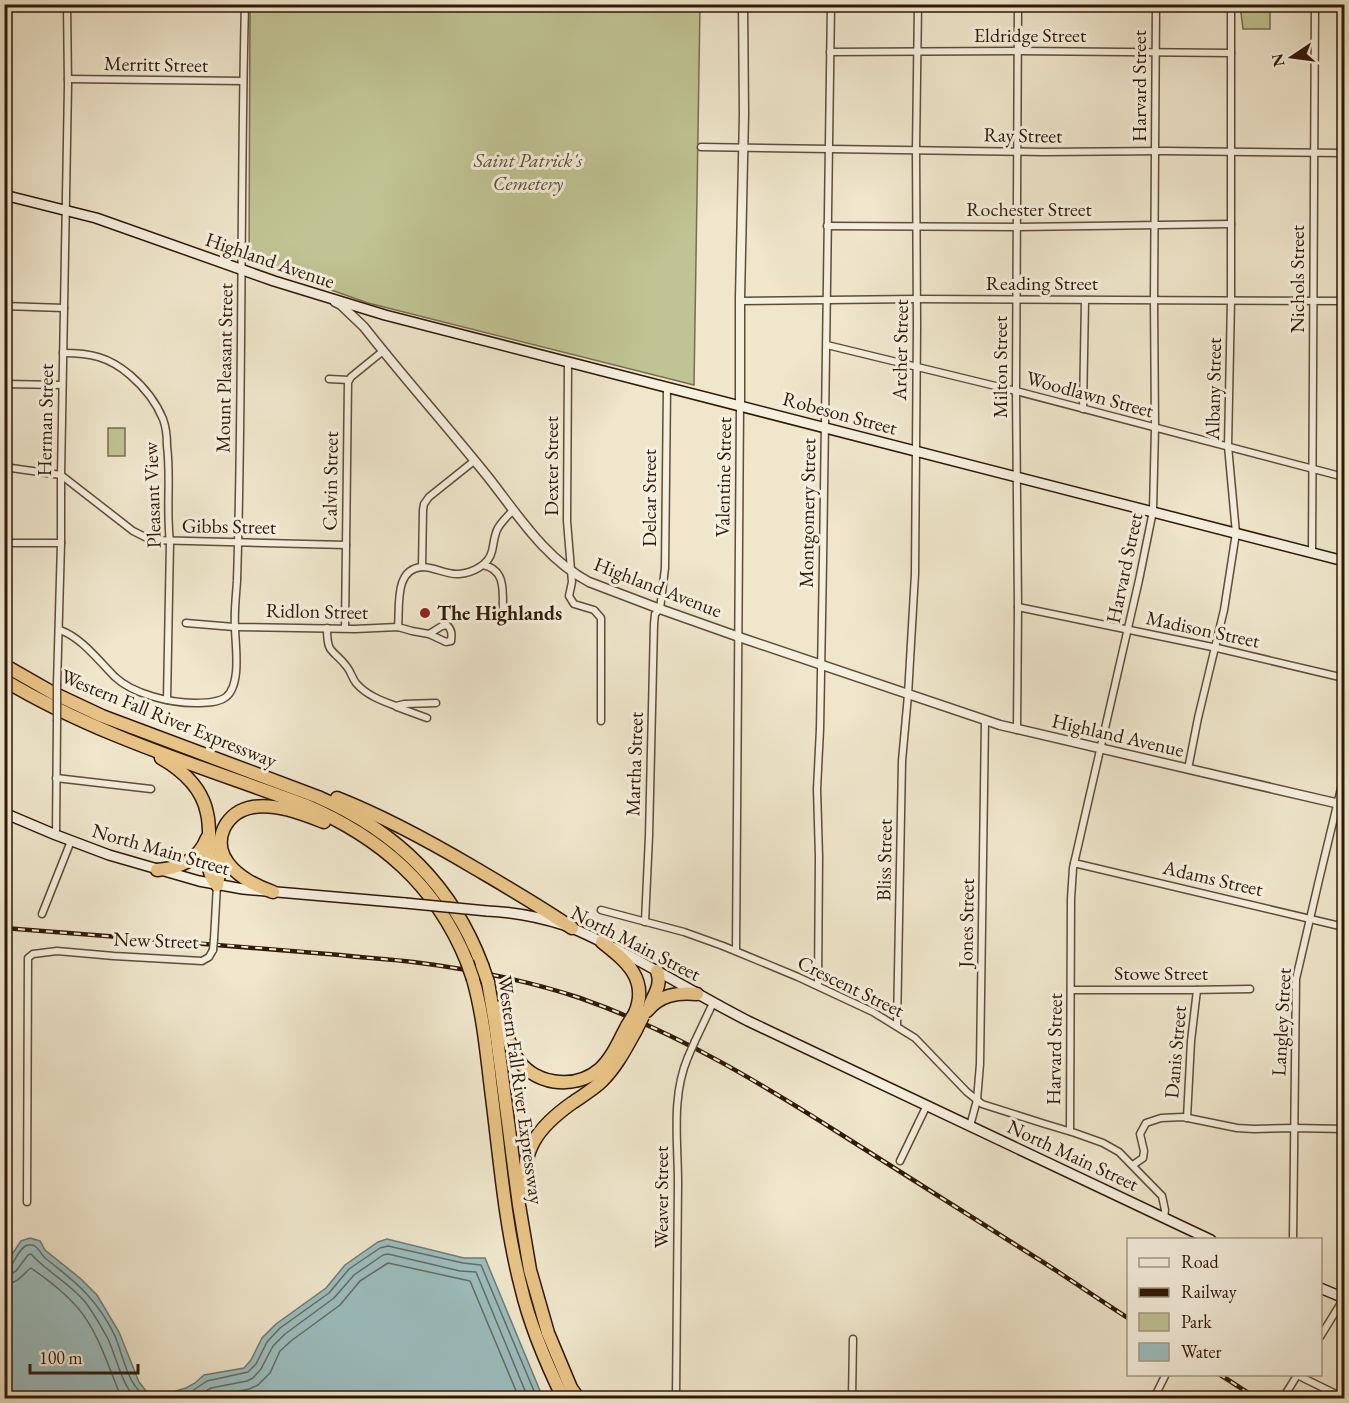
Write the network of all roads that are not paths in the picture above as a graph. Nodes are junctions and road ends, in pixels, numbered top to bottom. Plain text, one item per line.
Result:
1 (67, 4) edge
2 (245, 4) edge
3 (743, 4) edge
4 (831, 4) edge
5 (918, 4) edge
6 (1018, 4) edge
7 (1156, 4) edge
8 (1231, 4) edge
9 (1315, 4) edge
10 (918, 51) junction
11 (1018, 51) junction
12 (830, 52) junction
13 (1156, 52) junction
14 (1231, 53) junction
15 (68, 79) junction
16 (243, 81) junction
17 (701, 147) dead end
18 (742, 147) junction
19 (916, 149) junction
20 (828, 150) junction
21 (1155, 151) junction
22 (1017, 152) junction
23 (1231, 152) junction
24 (1313, 153) junction
25 (1344, 153) edge
26 (4, 195) edge
27 (66, 210) junction
28 (1231, 224) junction
29 (1155, 225) junction
30 (827, 226) junction
31 (916, 226) junction
32 (1018, 227) junction
33 (241, 269) junction
34 (327, 297) junction
35 (826, 299) junction
36 (917, 299) junction
37 (1017, 299) junction
38 (1085, 300) junction
39 (1154, 300) junction
40 (1230, 300) junction
41 (1314, 300) junction
42 (740, 301) junction
43 (1344, 301) edge
44 (4, 306) edge
45 (64, 308) junction
46 (826, 345) junction
47 (383, 351) junction
48 (63, 353) junction
49 (568, 362) junction
50 (916, 367) junction
51 (329, 379) dead end
52 (349, 380) junction
53 (4, 384) edge
54 (62, 385) junction
55 (667, 387) junction
56 (1016, 391) junction
57 (740, 406) junction
58 (1083, 409) junction
59 (825, 428) junction
60 (1155, 428) junction
61 (1228, 446) junction
62 (916, 452) junction
63 (474, 461) junction
64 (4, 467) edge
65 (1311, 467) junction
66 (61, 475) junction
67 (1016, 477) junction
68 (1344, 477) edge
69 (513, 510) junction
70 (1153, 511) junction
71 (1236, 533) junction
72 (170, 542) junction
73 (238, 542) junction
74 (4, 543) edge
75 (61, 543) junction
76 (346, 545) junction
77 (1312, 553) junction
78 (1344, 561) edge
79 (483, 565) junction
80 (422, 567) junction
81 (571, 571) junction
82 (1018, 607) junction
83 (660, 609) junction
84 (503, 616) dead end
85 (186, 623) dead end
86 (234, 627) junction
87 (398, 627) junction
88 (327, 628) junction
89 (345, 628) junction
90 (1128, 629) junction
91 (60, 630) junction
92 (429, 634) dead end
93 (739, 637) junction
94 (1215, 648) junction
95 (821, 664) junction
96 (4, 665) edge
97 (1344, 678) edge
98 (4, 680) edge
99 (908, 695) junction
100 (167, 700) junction
101 (436, 703) dead end
102 (396, 706) junction
103 (428, 718) dead end
104 (985, 720) junction
105 (601, 721) dead end
106 (1017, 730) junction
107 (113, 734) junction
108 (1101, 750) junction
109 (1188, 769) junction
110 (1344, 776) edge
111 (56, 778) junction
112 (274, 781) junction
113 (151, 789) dead end
114 (1341, 805) edge
115 (4, 813) edge
116 (209, 828) junction
117 (56, 835) junction
118 (71, 841) junction
119 (221, 842) junction
120 (385, 851) junction
121 (1074, 863) junction
122 (157, 870) junction
123 (217, 885) junction
124 (273, 892) junction
125 (601, 910) dead end
126 (42, 914) dead end
127 (1311, 918) junction
128 (645, 922) junction
129 (1344, 927) edge
130 (572, 928) junction
131 (602, 942) junction
132 (736, 951) junction
133 (657, 971) junction
134 (491, 983) junction
135 (818, 986) junction
136 (1250, 989) dead end
137 (1071, 990) junction
138 (1197, 990) junction
139 (697, 994) junction
140 (713, 1003) junction
141 (642, 1013) junction
142 (897, 1026) junction
143 (631, 1028) junction
144 (977, 1100) junction
145 (927, 1105) junction
146 (1187, 1118) junction
147 (970, 1126) junction
148 (1294, 1128) junction
149 (1344, 1129) edge
150 (1070, 1131) junction
151 (900, 1161) dead end
152 (1133, 1166) junction
153 (27, 1202) dead end
154 (1164, 1218) junction
155 (1209, 1238) edge
156 (1293, 1238) edge
157 (525, 1244) junction
158 (1322, 1289) edge
159 (1344, 1298) edge
160 (1322, 1334) edge
161 (853, 1339) dead end
162 (1165, 1376) edge
163 (1296, 1376) edge
164 (1299, 1376) edge
165 (563, 1398) edge
166 (578, 1398) edge
167 (676, 1398) edge
168 (852, 1398) edge
169 (866, 1398) edge
170 (1154, 1398) edge
171 (1283, 1398) edge
172 (1344, 1398) edge

1 - 15 street, Herman Street
2 - 16 street, Mount Pleasant Street
3 - 18 street, Valentine Street
4 - 12 street, Montgomery Street
5 - 10 street, Archer Street
6 - 11 street, Milton Street
7 - 13 street, Harvard Street
8 - 14 street, Albany Street
9 - 24 street, Nichols Street
10 - 11 street, Eldridge Street
10 - 12 street, Eldridge Street
10 - 19 street, Archer Street
11 - 13 street, Eldridge Street
11 - 22 street, Milton Street
12 - 20 street, Montgomery Street
13 - 14 street, Eldridge Street
13 - 21 street, Harvard Street
14 - 23 street, Albany Street
15 - 16 street, Merritt Street
15 - 27 street, Herman Street
16 - 33 street, Mount Pleasant Street
17 - 18 street, Ray Street
18 - 20 street, Ray Street
18 - 42 street, Valentine Street
19 - 20 street, Ray Street
19 - 22 street, Ray Street
19 - 31 street, Archer Street
20 - 30 street, Montgomery Street
21 - 22 street, Ray Street
21 - 23 street, Ray Street
21 - 29 street, Harvard Street
22 - 32 street, Milton Street
23 - 24 street, Ray Street
23 - 28 street, Albany Street
24 - 25 street, Ray Street
24 - 41 street, Nichols Street
26 - 27 main road, Highland Avenue
27 - 33 main road, Highland Avenue
27 - 45 street, Herman Street
28 - 29 street, Rochester Street
28 - 40 street, Albany Street
29 - 32 street, Rochester Street
29 - 39 street, Harvard Street
30 - 31 street, Rochester Street
30 - 35 street, Montgomery Street
31 - 32 street, Rochester Street
31 - 36 street, Archer Street
32 - 37 street, Milton Street
33 - 34 main road, Highland Avenue
33 - 73 street, Mount Pleasant Street
34 - 47 street, Highland Avenue
34 - 49 main road, Robeson Street
35 - 36 street, Reading Street
35 - 42 street, Reading Street
35 - 46 street, Montgomery Street
36 - 37 street, Reading Street
36 - 50 street, Archer Street
37 - 38 street, Reading Street
37 - 56 street, Milton Street
38 - 39 street, Reading Street
38 - 58 street
39 - 40 street, Reading Street
39 - 60 street, Harvard Street
40 - 41 street, Reading Street
40 - 61 street, Albany Street
41 - 43 street, Reading Street
41 - 65 street, Nichols Street
42 - 57 street, Valentine Street
44 - 45 street
45 - 48 street, Herman Street
46 - 50 street, Woodlawn Street
46 - 59 street, Montgomery Street
47 - 52 street
47 - 63 street, Highland Avenue
48 - 54 street, Herman Street
48 - 72 street, Pleasant View
49 - 55 main road, Robeson Street
49 - 81 street, Dexter Street
50 - 56 street, Woodlawn Street
50 - 62 street, Archer Street
51 - 52 street
52 - 76 street, Calvin Street
53 - 54 street
54 - 66 street, Herman Street
55 - 57 main road, Robeson Street
55 - 83 street, Delcar Street
56 - 58 street, Woodlawn Street
56 - 67 street, Milton Street
57 - 59 main road, Robeson Street
57 - 93 street, Valentine Street
58 - 60 street, Woodlawn Street
59 - 62 main road, Robeson Street
59 - 95 street, Montgomery Street
60 - 61 street, Woodlawn Street
60 - 70 street, Harvard Street
61 - 65 street, Woodlawn Street
61 - 71 street, Albany Street
62 - 67 main road, Robeson Street
62 - 99 street, Archer Street
63 - 69 street, Highland Avenue
63 - 80 street
64 - 66 street
65 - 68 street, Woodlawn Street
65 - 77 street, Nichols Street
66 - 72 street, Gibbs Street
66 - 75 street, Herman Street
67 - 70 main road, Robeson Street
67 - 82 street, Milton Street
69 - 79 street
69 - 81 street, Highland Avenue
70 - 71 main road, Robeson Street
70 - 90 street, Harvard Street
71 - 77 main road, Robeson Street
71 - 94 street, Albany Street
72 - 73 street, Gibbs Street
72 - 100 street, Pleasant View
73 - 76 street, Gibbs Street
73 - 86 street, Mount Pleasant Street
74 - 75 street
75 - 91 street, Herman Street
76 - 89 street, Calvin Street
77 - 78 main road, Robeson Street
79 - 80 street
79 - 84 street
80 - 87 street
81 - 83 street, Highland Avenue
81 - 105 street, Dexter Street
82 - 90 street, Madison Street
82 - 106 street, Milton Street
83 - 93 street, Highland Avenue
83 - 128 street, Martha Street
85 - 86 street, Ridlon Street
86 - 88 street, Ridlon Street
86 - 100 street, Mount Pleasant Street
87 - 89 street, Ridlon Street
87 - 92 street, Ridlon Street
88 - 89 street, Ridlon Street
88 - 102 street
90 - 94 street, Madison Street
90 - 108 street, Harvard Street
91 - 100 street
91 - 111 street, Herman Street, bridge
93 - 95 street, Highland Avenue
93 - 132 street, Valentine Street
94 - 97 street, Madison Street
94 - 109 street, Albany Street
95 - 99 street, Highland Avenue
95 - 135 street, Montgomery Street
96 - 112 highway, Western Fall River Expressway
98 - 107 highway, Western Fall River Expressway
99 - 104 street, Highland Avenue
99 - 142 street, Bliss Street
101 - 102 street
102 - 103 street
104 - 106 street, Highland Avenue
104 - 144 street, Jones Street
106 - 108 street, Highland Avenue
107 - 116 highway
107 - 120 highway, Western Fall River Expressway
108 - 109 street, Highland Avenue
108 - 121 street, Harvard Street
109 - 114 street, Highland Avenue
110 - 114 street, Langley Street
111 - 113 street
111 - 117 street, Herman Street
112 - 130 highway
112 - 134 highway, Western Fall River Expressway
114 - 127 street, Langley Street
115 - 117 main road, North Main Street
116 - 122 highway
116 - 123 highway
117 - 118 main road, North Main Street
118 - 122 main road, North Main Street
118 - 126 street
119 - 120 highway
119 - 123 highway
119 - 124 highway
120 - 165 highway, Western Fall River Expressway, bridge
121 - 127 street, Adams Street
121 - 137 street, Harvard Street
122 - 123 main road, North Main Street
123 - 124 main road, North Main Street
123 - 153 street, New Street, bridge
124 - 130 main road, North Main Street, bridge
125 - 128 street, Crescent Street
127 - 129 street, Adams Street
127 - 148 street, Langley Street
128 - 132 street, Crescent Street
130 - 131 main road, North Main Street
131 - 133 main road, North Main Street
131 - 141 highway
132 - 135 street, Crescent Street
133 - 139 main road, North Main Street
133 - 141 highway
134 - 143 highway
134 - 157 highway, Western Fall River Expressway
135 - 142 street, Crescent Street
136 - 138 street, Stowe Street
137 - 138 street, Stowe Street
137 - 150 street, Harvard Street
138 - 146 street, Danis Street
139 - 140 main road, North Main Street
139 - 141 highway
140 - 145 main road, North Main Street
140 - 167 street, Weaver Street, bridge
141 - 143 highway, bridge
142 - 144 street, Crescent Street
143 - 157 highway
144 - 147 street, Jones Street
144 - 150 street, Crescent Street
145 - 147 main road, North Main Street
145 - 151 street
146 - 148 street
146 - 152 street
147 - 154 main road, North Main Street
148 - 149 street
148 - 156 street, Langley Street
150 - 152 street, Crescent Street
152 - 154 street, Crescent Street
154 - 155 main road, North Main Street
157 - 166 highway, Western Fall River Expressway
158 - 159 main road
159 - 160 street
161 - 168 street
162 - 170 street
163 - 171 street
164 - 172 street
168 - 169 street

